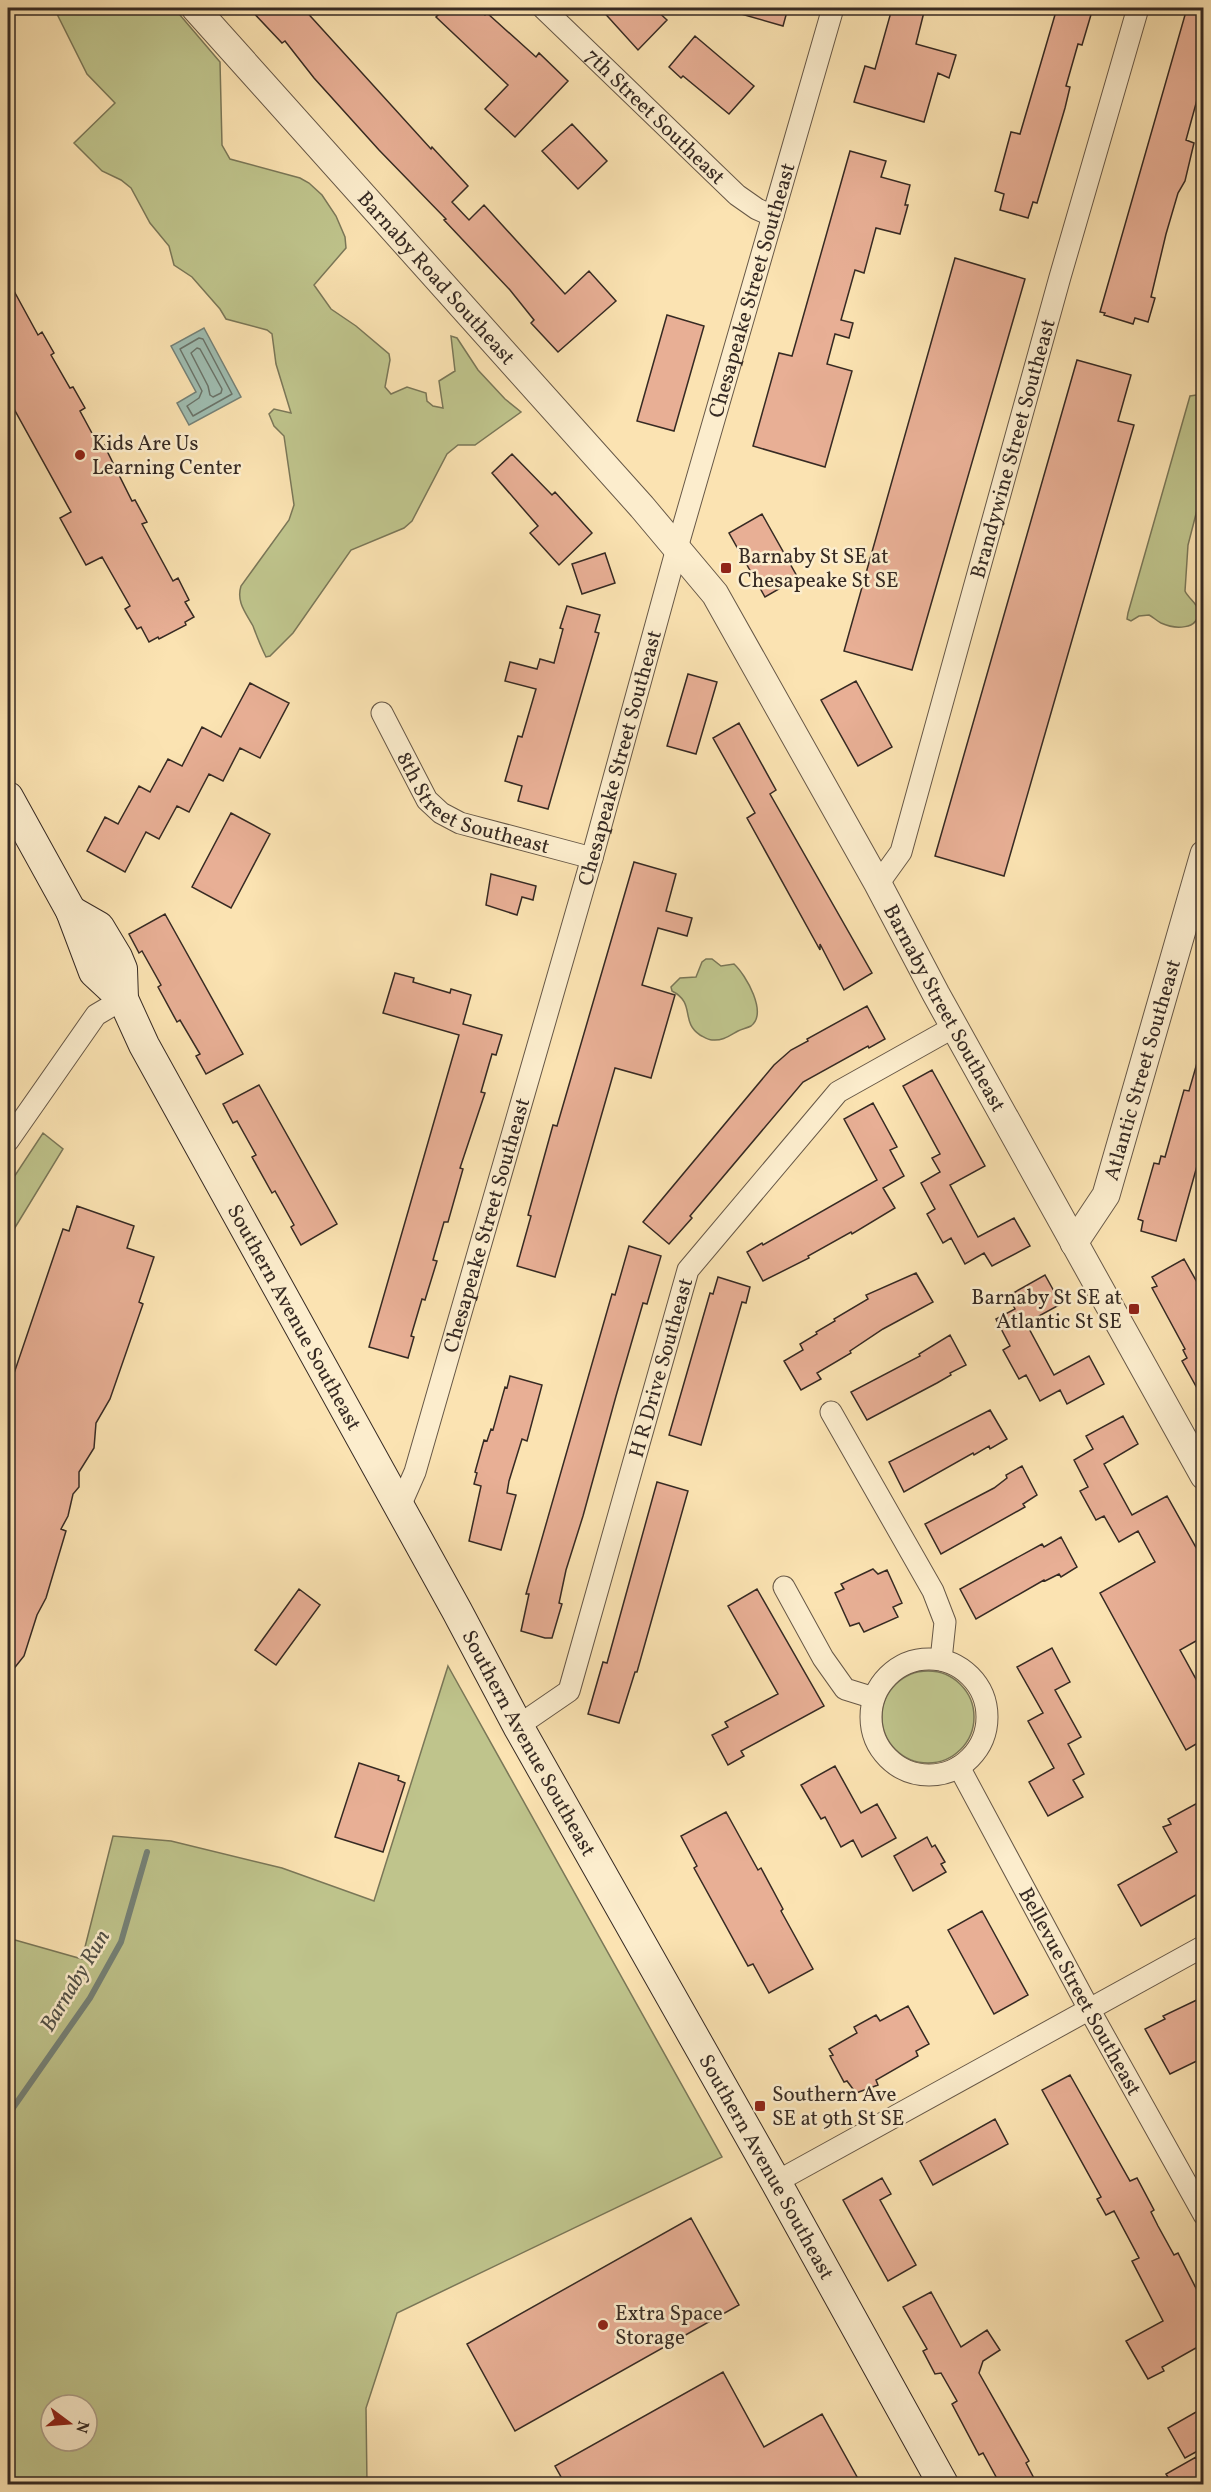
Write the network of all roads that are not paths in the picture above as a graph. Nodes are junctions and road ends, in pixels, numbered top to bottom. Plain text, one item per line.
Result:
1 (195, 8) edge
2 (543, 8) edge
3 (833, 8) edge
4 (1138, 8) edge
5 (773, 216) junction
6 (677, 548) junction
7 (382, 713) dead end
8 (8, 797) edge
9 (1203, 854) edge
10 (592, 858) junction
11 (878, 884) junction
12 (123, 999) junction
13 (954, 1027) junction
14 (8, 1141) edge
15 (1074, 1243) junction
16 (831, 1412) dead end
17 (1203, 1476) edge
18 (400, 1506) junction
19 (784, 1587) dead end
20 (941, 1659) junction
21 (874, 1698) junction
22 (518, 1726) junction
23 (959, 1767) junction
24 (1203, 1946) edge
25 (1089, 2009) junction
26 (776, 2182) junction
27 (1203, 2215) edge
28 (943, 2484) edge

1 - 6 street, Barnaby Road Southeast
2 - 5 street, 7th Street Southeast
3 - 5 street, Chesapeake Street Southeast
4 - 11 street, Brandywine Street Southeast
5 - 6 street, Chesapeake Street Southeast
6 - 10 street, Chesapeake Street Southeast
6 - 11 street, Barnaby Street Southeast
7 - 10 street, 8th Street Southeast
8 - 12 main road, Southern Avenue Southeast
9 - 15 street, Atlantic Street Southeast
10 - 18 street, Chesapeake Street Southeast
11 - 13 street, Barnaby Street Southeast
12 - 14 street
12 - 18 main road, Southern Avenue Southeast
13 - 15 street, Barnaby Street Southeast
13 - 22 street, H R Drive Southeast
15 - 17 street, Barnaby Street Southeast
16 - 20 street
18 - 22 main road, Southern Avenue Southeast
19 - 21 street
20 - 21 street
20 - 23 street
21 - 23 street
22 - 26 main road, Southern Avenue Southeast
23 - 25 street, Bellevue Street Southeast
24 - 25 street
25 - 26 street
25 - 27 street, Bellevue Street Southeast
26 - 28 main road, Southern Avenue Southeast

